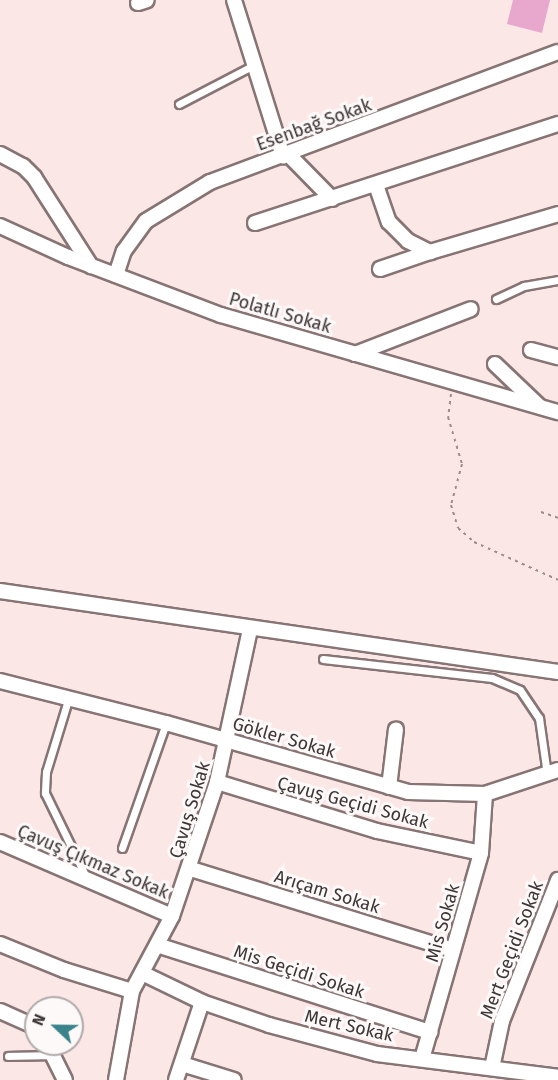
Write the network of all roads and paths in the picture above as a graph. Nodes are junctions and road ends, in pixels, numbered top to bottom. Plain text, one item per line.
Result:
1 (234, 0) edge
2 (558, 52) edge
3 (254, 65) junction
4 (179, 104) dead end
5 (558, 124) edge
6 (0, 154) edge
7 (285, 155) junction
8 (376, 185) junction
9 (332, 198) junction
10 (558, 214) edge
11 (255, 223) dead end
12 (0, 226) edge
13 (429, 252) junction
14 (91, 266) junction
15 (380, 269) dead end
16 (116, 275) junction
17 (558, 280) edge
18 (496, 299) dead end
19 (471, 309) dead end
20 (531, 350) dead end
21 (355, 354) junction
22 (558, 357) edge
23 (495, 364) dead end
24 (458, 384) junction
25 (541, 407) junction
26 (558, 412) edge
27 (541, 512) dead end
28 (558, 518) edge
29 (558, 580) edge
30 (0, 591) edge
31 (250, 629) junction
32 (323, 659) dead end
33 (558, 672) edge
34 (0, 681) edge
35 (68, 700) junction
36 (166, 723) junction
37 (396, 729) dead end
38 (229, 741) junction
39 (553, 772) edge
40 (217, 782) junction
41 (389, 787) junction
42 (485, 794) junction
43 (0, 842) edge
44 (122, 848) dead end
45 (482, 853) junction
46 (191, 869) junction
47 (87, 879) junction
48 (558, 880) edge
49 (172, 916) junction
50 (0, 944) edge
51 (158, 945) junction
52 (453, 950) junction
53 (142, 973) junction
54 (132, 991) junction
55 (202, 1002) junction
56 (0, 1011) edge
57 (24, 1022) edge
58 (430, 1032) junction
59 (24, 1054) edge
60 (8, 1056) dead end
61 (53, 1056) edge
62 (422, 1059) junction
63 (182, 1064) junction
64 (492, 1068) junction
65 (551, 1077) edge
66 (65, 1080) edge
67 (116, 1080) edge
68 (176, 1080) edge
69 (234, 1080) edge

1 - 3 street
2 - 7 street, Esenbağ Sokak
3 - 4 lane
3 - 7 street
5 - 8 street
6 - 14 street
7 - 9 street
7 - 16 street, Esenbağ Sokak
8 - 9 street
8 - 13 street
9 - 11 street
10 - 13 street
12 - 14 street, Polatlı Sokak
13 - 15 street
14 - 16 street, Polatlı Sokak
16 - 21 street, Polatlı Sokak
17 - 18 lane
19 - 21 street
20 - 22 street
21 - 24 street, Polatlı Sokak
23 - 25 street
24 - 25 street, Polatlı Sokak
24 - 29 path
25 - 26 street, Polatlı Sokak
27 - 28 path
30 - 31 street
31 - 33 street
31 - 38 street, Çavuş Sokak
32 - 39 lane
34 - 35 street, Gökler Sokak
35 - 36 street, Gökler Sokak
35 - 47 lane
36 - 38 street, Gökler Sokak
36 - 44 lane
37 - 41 street
38 - 40 street, Çavuş Sokak
38 - 41 street, Gökler Sokak
39 - 42 street, Gökler Sokak
40 - 45 street, Çavuş Geçidi Sokak
40 - 46 street, Çavuş Sokak
41 - 42 street, Gökler Sokak
42 - 45 street, Mis Sokak
43 - 47 street, Çavuş Çıkmaz Sokak
45 - 52 street, Mis Sokak
46 - 49 street, Çavuş Sokak
46 - 52 street, Arıçam Sokak
47 - 49 street, Çavuş Çıkmaz Sokak
48 - 64 street, Mert Geçidi Sokak
49 - 51 street, Çavuş Sokak
50 - 54 street
51 - 53 street, Çavuş Sokak
51 - 58 street, Mis Geçidi Sokak
52 - 58 street, Mis Sokak
53 - 54 street, Çavuş Sokak
53 - 55 street, Mert Sokak
54 - 67 street, Çavuş Sokak
55 - 62 street, Mert Sokak
55 - 63 street
56 - 57 street
58 - 62 street, Mis Sokak
59 - 60 lane
61 - 66 street
62 - 64 street, Mert Sokak
63 - 68 street
63 - 69 street
64 - 65 street, Mert Sokak

